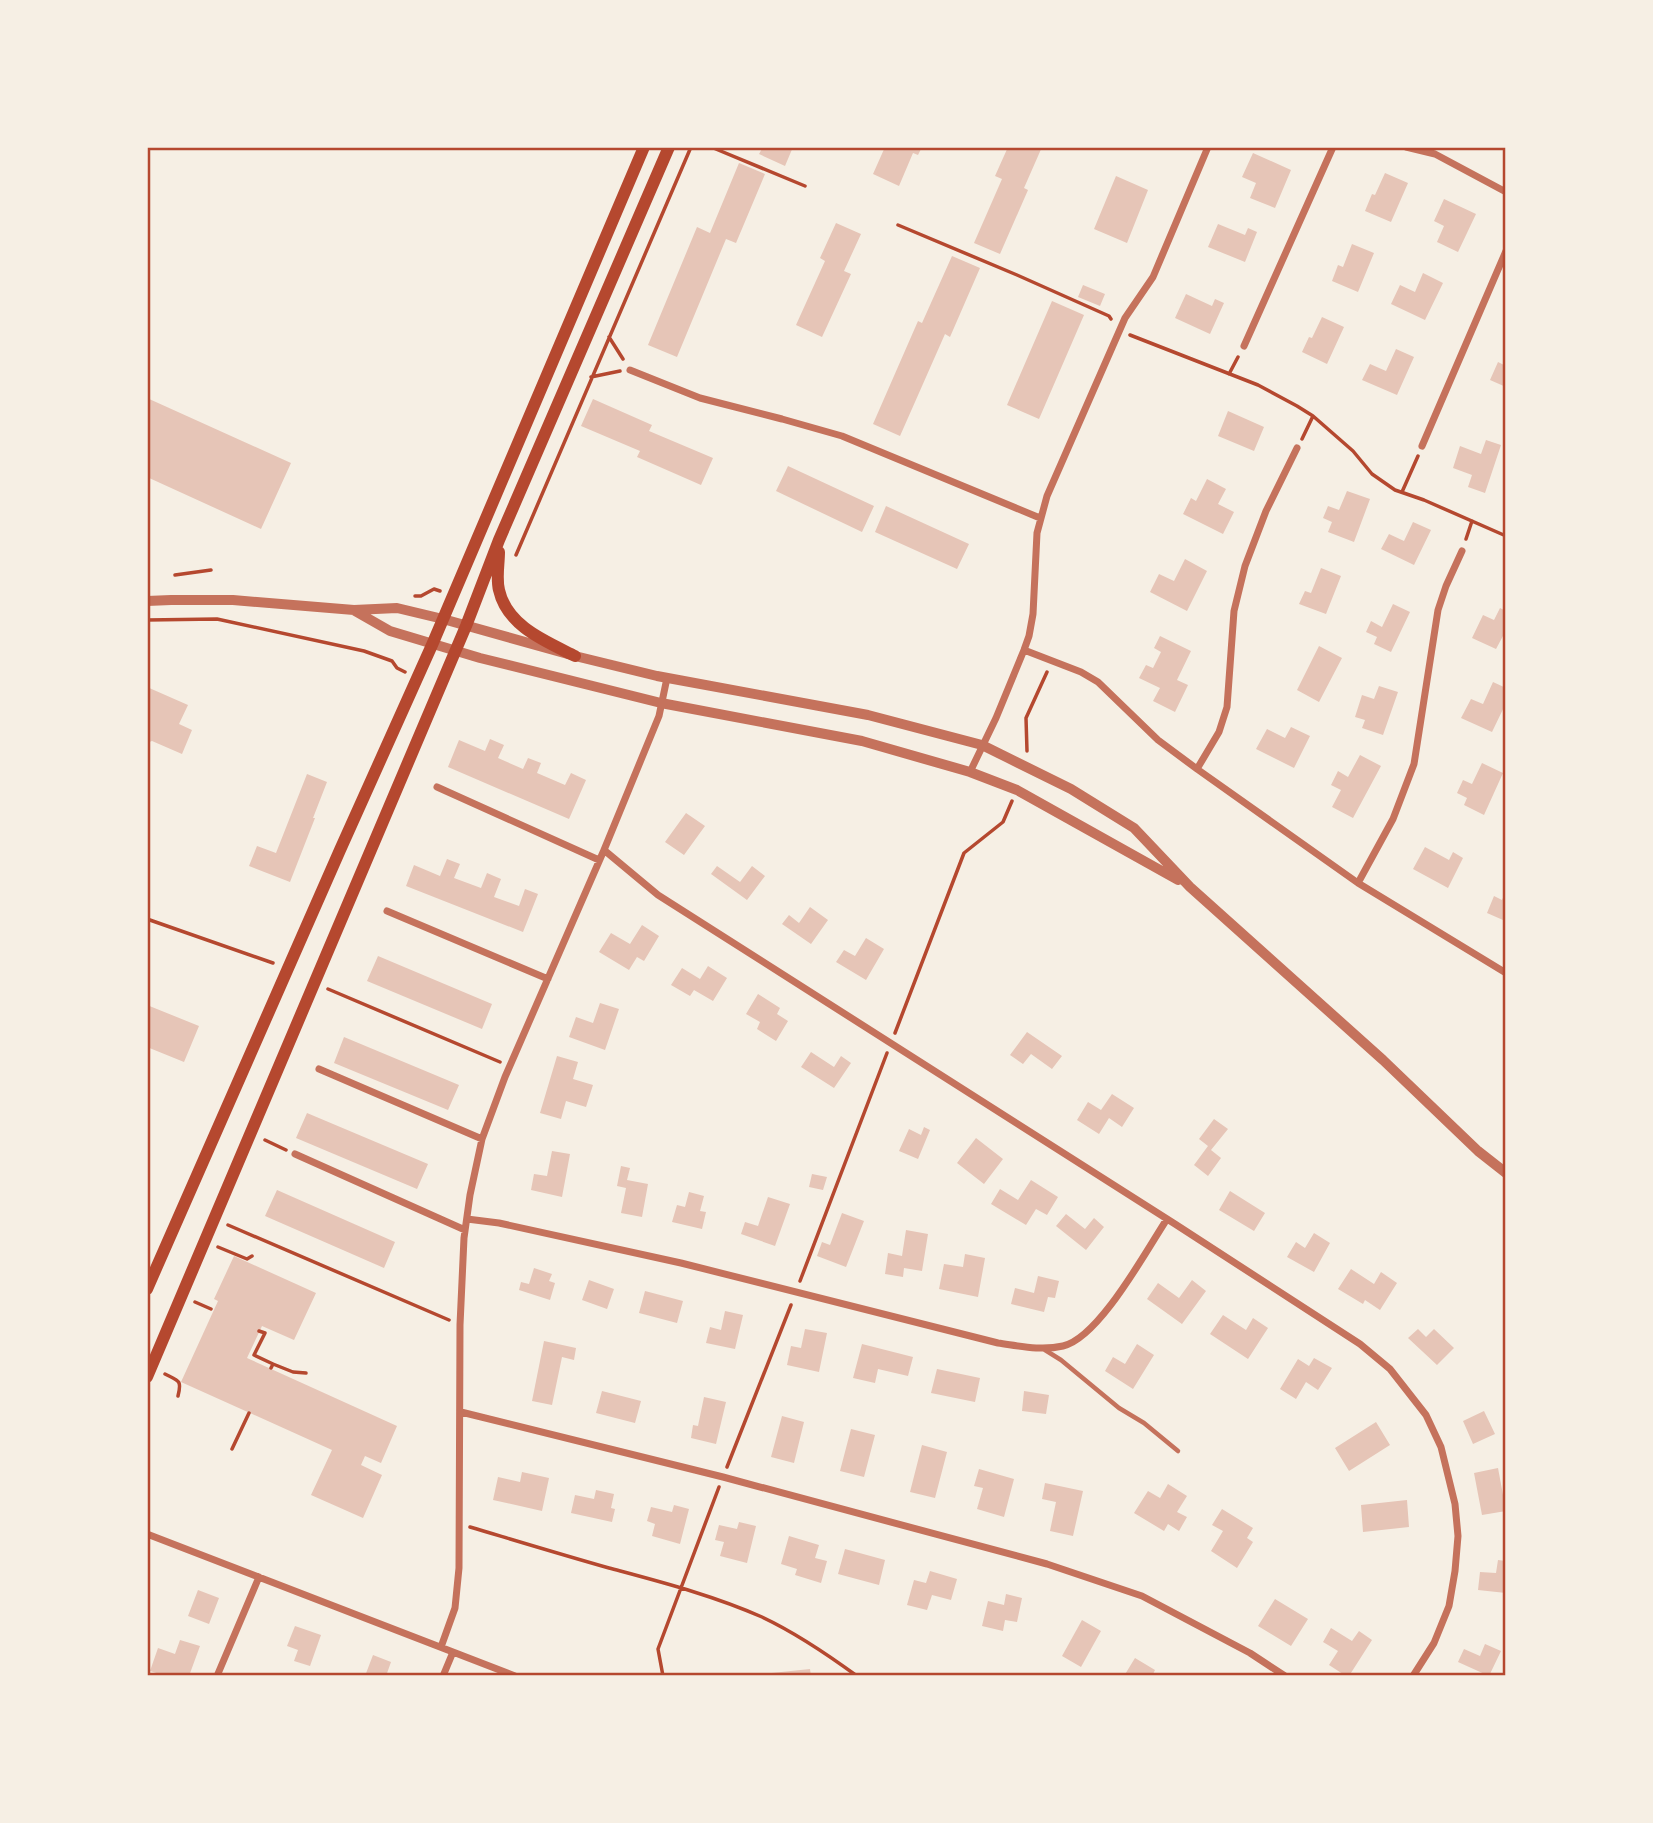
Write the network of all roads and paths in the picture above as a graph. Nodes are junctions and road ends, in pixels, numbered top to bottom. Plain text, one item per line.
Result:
1 (644, 147) edge
2 (669, 147) edge
3 (691, 147) edge
4 (711, 147) edge
5 (1208, 147) edge
6 (1333, 147) edge
7 (1406, 147) edge
8 (1436, 151) edge
9 (805, 186) dead end
10 (1506, 192) edge
11 (898, 225) dead end
12 (1506, 251) edge
13 (1120, 330) junction
14 (609, 337) junction
15 (1244, 346) joint
16 (630, 370) junction
17 (1229, 374) junction
18 (592, 377) junction
19 (1313, 416) junction
20 (1422, 446) joint
21 (1297, 448) joint
22 (1402, 492) junction
23 (1040, 517) junction
24 (1472, 521) junction
25 (1506, 536) edge
26 (499, 540) junction
27 (1462, 551) joint
28 (514, 566) dead end
29 (211, 570) dead end
30 (175, 575) dead end
31 (147, 601) edge
32 (354, 610) junction
33 (443, 619) junction
34 (147, 620) edge
35 (466, 626) junction
36 (432, 645) junction
37 (1024, 650) junction
38 (455, 651) junction
39 (575, 656) junction
40 (382, 657) dead end
41 (1052, 661) junction
42 (667, 678) junction
43 (662, 703) junction
44 (982, 744) junction
45 (1027, 766) junction
46 (1197, 769) junction
47 (970, 772) junction
48 (437, 787) dead end
49 (1017, 790) junction
50 (604, 850) junction
51 (599, 860) junction
52 (1357, 883) junction
53 (1190, 887) junction
54 (387, 911) dead end
55 (147, 919) edge
56 (289, 968) junction
57 (1506, 973) edge
58 (548, 979) junction
59 (328, 989) dead end
60 (890, 1043) junction
61 (510, 1066) junction
62 (319, 1069) dead end
63 (263, 1139) dead end
64 (482, 1139) junction
65 (295, 1154) joint
66 (1506, 1173) edge
67 (467, 1219) junction
68 (1167, 1219) junction
69 (228, 1225) dead end
70 (465, 1230) junction
71 (218, 1247) dead end
72 (252, 1256) dead end
73 (147, 1289) edge
74 (796, 1291) junction
75 (195, 1302) dead end
76 (211, 1309) dead end
77 (460, 1325) junction
78 (259, 1331) dead end
79 (1044, 1349) junction
80 (306, 1373) dead end
81 (165, 1374) dead end
82 (147, 1377) edge
83 (178, 1396) dead end
84 (461, 1412) junction
85 (250, 1413) dead end
86 (232, 1449) dead end
87 (1178, 1451) dead end
88 (723, 1477) junction
89 (458, 1524) junction
90 (147, 1534) edge
91 (259, 1577) junction
92 (682, 1587) junction
93 (441, 1647) junction
94 (453, 1652) junction
95 (218, 1676) edge
96 (443, 1676) edge
97 (515, 1676) edge
98 (663, 1676) edge
99 (858, 1676) edge
100 (1285, 1676) edge
101 (1413, 1676) edge

1 - 33 main road
2 - 26 main road
3 - 14 path
4 - 9 path
5 - 13 street
6 - 15 street
7 - 8 street
8 - 10 street
11 - 13 path
12 - 20 street
13 - 17 path
13 - 23 street
14 - 16 path
14 - 18 path
15 - 17 path
16 - 18 path
16 - 23 street
17 - 19 path
18 - 28 path
19 - 21 path
19 - 22 path
20 - 22 path
21 - 46 street
22 - 24 path
23 - 37 street
24 - 25 path
24 - 27 path
26 - 35 main road
26 - 39 main road
27 - 52 street
29 - 30 path
31 - 32 street
32 - 33 street
32 - 36 street
33 - 35 street
33 - 36 main road
34 - 40 path
35 - 38 main road
35 - 39 street
36 - 38 street
36 - 56 main road
37 - 41 street
37 - 44 street
38 - 43 street
38 - 82 main road
39 - 42 street
41 - 45 path
41 - 46 street
42 - 43 street
42 - 44 street
43 - 47 street
43 - 50 street
44 - 45 street
44 - 47 street
45 - 53 street
46 - 52 street
47 - 49 street
48 - 51 street
49 - 53 street
49 - 60 path
50 - 51 street
50 - 60 street
51 - 58 street
52 - 57 street
53 - 66 street
54 - 58 street
55 - 56 path
56 - 73 main road
58 - 61 street
59 - 61 path
60 - 68 street
60 - 74 path
61 - 64 street
62 - 64 street
63 - 65 path
64 - 67 street
65 - 70 street
67 - 70 street
67 - 74 street
68 - 79 street
68 - 101 street
69 - 77 path
70 - 77 street
71 - 72 path
74 - 79 street
74 - 88 path
75 - 76 path
77 - 84 street
78 - 80 path
79 - 87 lane
81 - 83 path
84 - 88 street
84 - 89 street
85 - 86 path
88 - 92 path
88 - 100 street
89 - 92 path
89 - 93 street
90 - 91 street
91 - 93 street
91 - 95 street
92 - 98 path
92 - 99 path
93 - 94 street
94 - 96 street
94 - 97 street

